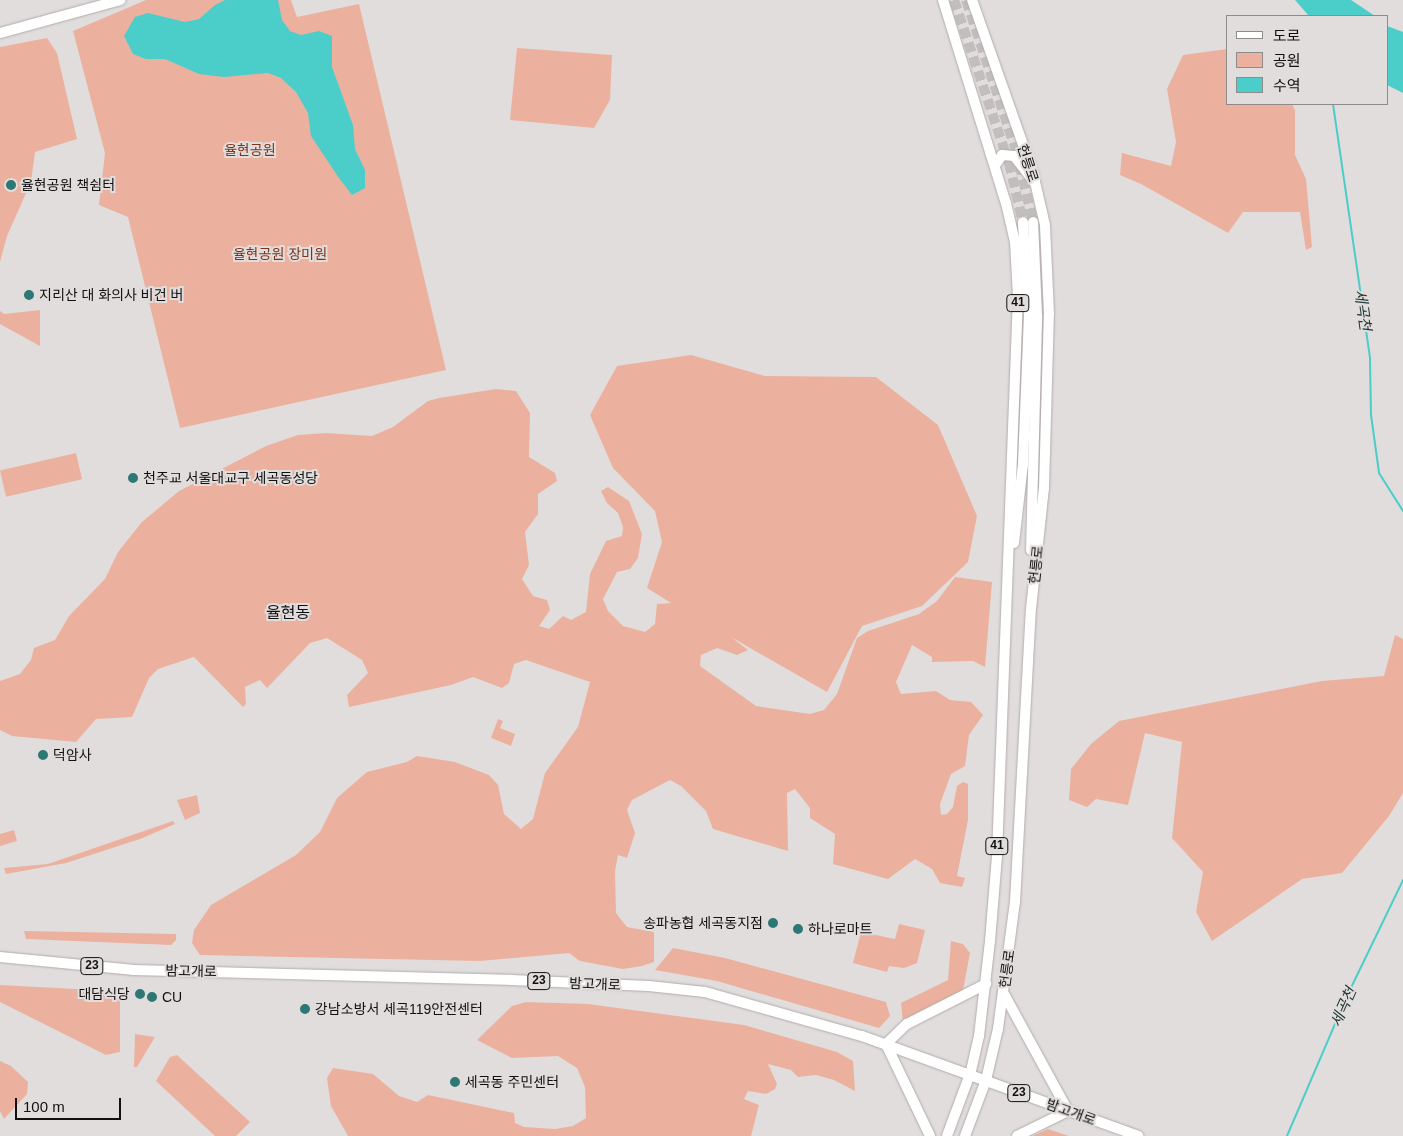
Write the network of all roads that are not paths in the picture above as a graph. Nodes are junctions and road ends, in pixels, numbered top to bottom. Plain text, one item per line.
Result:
1 (121, 0) edge
2 (943, 0) edge
3 (972, 0) edge
4 (0, 33) edge
5 (996, 164) junction
6 (1036, 184) junction
7 (1031, 609) junction
8 (1006, 616) junction
9 (0, 957) edge
10 (986, 984) junction
11 (1004, 994) junction
12 (886, 1044) junction
13 (970, 1074) junction
14 (986, 1080) junction
15 (1068, 1111) junction
16 (930, 1136) edge
17 (947, 1136) edge
18 (965, 1136) edge
19 (1017, 1136) edge
20 (1138, 1136) edge

1 - 4 main road
2 - 5 main road, 헌릉로 / 41
3 - 6 main road, 헌릉로 / 41
5 - 6 main road
5 - 8 main road, 헌릉로 / 41
6 - 7 main road, 헌릉로 / 41
7 - 8 main road
7 - 11 main road, 헌릉로 / 41
8 - 10 main road, 헌릉로 / 41
9 - 12 main road, 밤고개로 / 23
10 - 12 main road
10 - 13 main road, 헌릉로 / 41
11 - 14 main road, 헌릉로 / 41
11 - 15 main road
12 - 13 main road, 밤고개로 / 23
12 - 16 main road
13 - 14 main road, 밤고개로 / 23
13 - 17 main road, 헌릉로 / 41
14 - 15 main road, 밤고개로 / 23
14 - 18 main road, 헌릉로 / 41
15 - 19 main road
15 - 20 main road, 밤고개로 / 23

